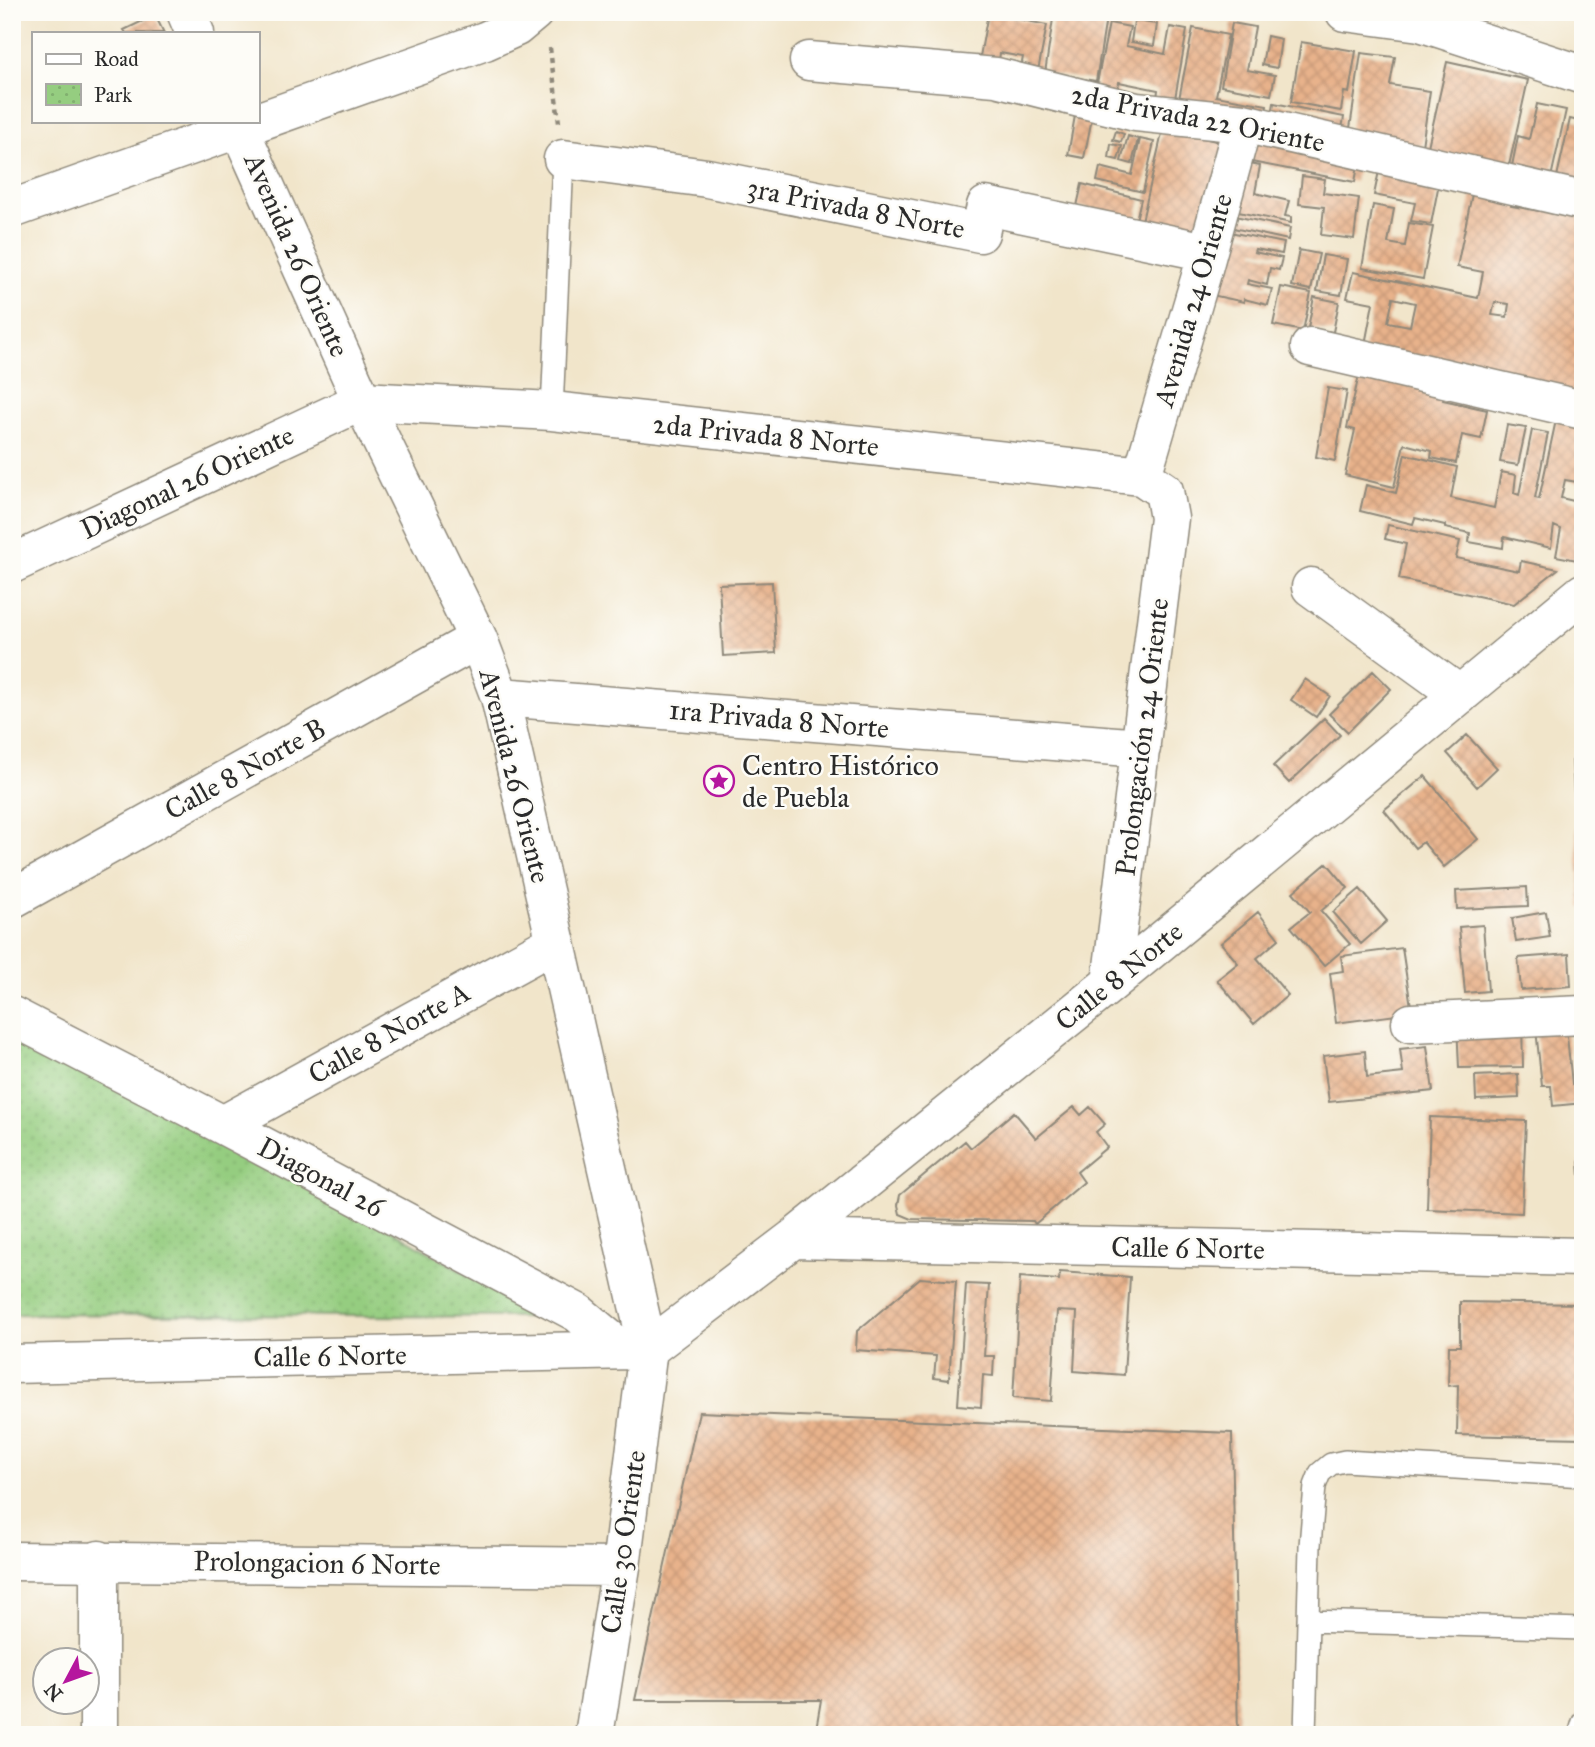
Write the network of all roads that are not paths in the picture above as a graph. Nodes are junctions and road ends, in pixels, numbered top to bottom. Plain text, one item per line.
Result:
1 (186, 12) edge
2 (1345, 12) edge
3 (1476, 12) edge
4 (1420, 22) junction
5 (541, 26) edge
6 (195, 32) edge
7 (809, 61) dead end
8 (1583, 75) edge
9 (259, 118) edge
10 (1243, 123) junction
11 (238, 125) edge
12 (564, 159) joint
13 (1583, 201) edge
14 (12, 209) edge
15 (1207, 252) junction
16 (1310, 347) dead end
17 (362, 401) junction
18 (1583, 410) edge
19 (552, 411) junction
20 (1153, 484) junction
21 (12, 564) edge
22 (1311, 587) dead end
23 (1583, 593) edge
24 (478, 639) junction
25 (1460, 695) junction
26 (500, 697) junction
27 (1141, 748) junction
28 (12, 899) edge
29 (556, 942) junction
30 (1111, 984) junction
31 (1583, 1015) edge
32 (12, 1016) edge
33 (1411, 1023) dead end
34 (223, 1125) junction
35 (793, 1239) junction
36 (1583, 1257) edge
37 (635, 1350) junction
38 (12, 1364) edge
39 (1583, 1476) edge
40 (99, 1560) junction
41 (12, 1561) edge
42 (621, 1567) junction
43 (1308, 1621) junction
44 (1583, 1629) edge
45 (1583, 1722) edge
46 (99, 1735) edge
47 (594, 1735) edge
48 (1305, 1735) edge
49 (1579, 1735) edge

1 - 6 street
2 - 4 street
3 - 4 street
4 - 8 street
5 - 9 street
7 - 10 street, 2da Privada 22 Oriente
10 - 13 street, 2da Privada 22 Oriente
10 - 15 street, Avenida 24 Oriente
11 - 14 street
11 - 17 street, Avenida 26 Oriente
12 - 15 street, 3ra Privada 8 Norte
12 - 19 lane
15 - 20 street, Avenida 24 Oriente
16 - 18 street
17 - 19 street, 2da Privada 8 Norte
17 - 21 street, Diagonal 26 Oriente
17 - 24 street, Avenida 26 Oriente
19 - 20 street, 2da Privada 8 Norte
20 - 27 street, Prolongación 24 Oriente
22 - 25 street
23 - 25 street, Calle 8 Norte
24 - 26 street, Avenida 26 Oriente
24 - 28 street, Calle 8 Norte B
25 - 30 street, Calle 8 Norte
26 - 27 street, 1ra Privada 8 Norte
26 - 29 street, Avenida 26 Oriente
27 - 30 street, Prolongación 24 Oriente
29 - 34 street, Calle 8 Norte A
29 - 37 street, Avenida 26 Oriente
30 - 35 street, Calle 8 Norte
31 - 33 street
32 - 34 street, Diagonal 26
34 - 37 street, Diagonal 26
35 - 36 street, Calle 6 Norte
35 - 37 street, Calle 8 Norte
37 - 38 street, Calle 6 Norte
37 - 42 street, Calle 30 Oriente
39 - 43 lane
40 - 41 street, Prolongacion 6 Norte
40 - 42 street, Prolongacion 6 Norte
40 - 46 street
42 - 47 street, Calle 30 Oriente
43 - 44 lane
43 - 48 lane
45 - 49 lane

